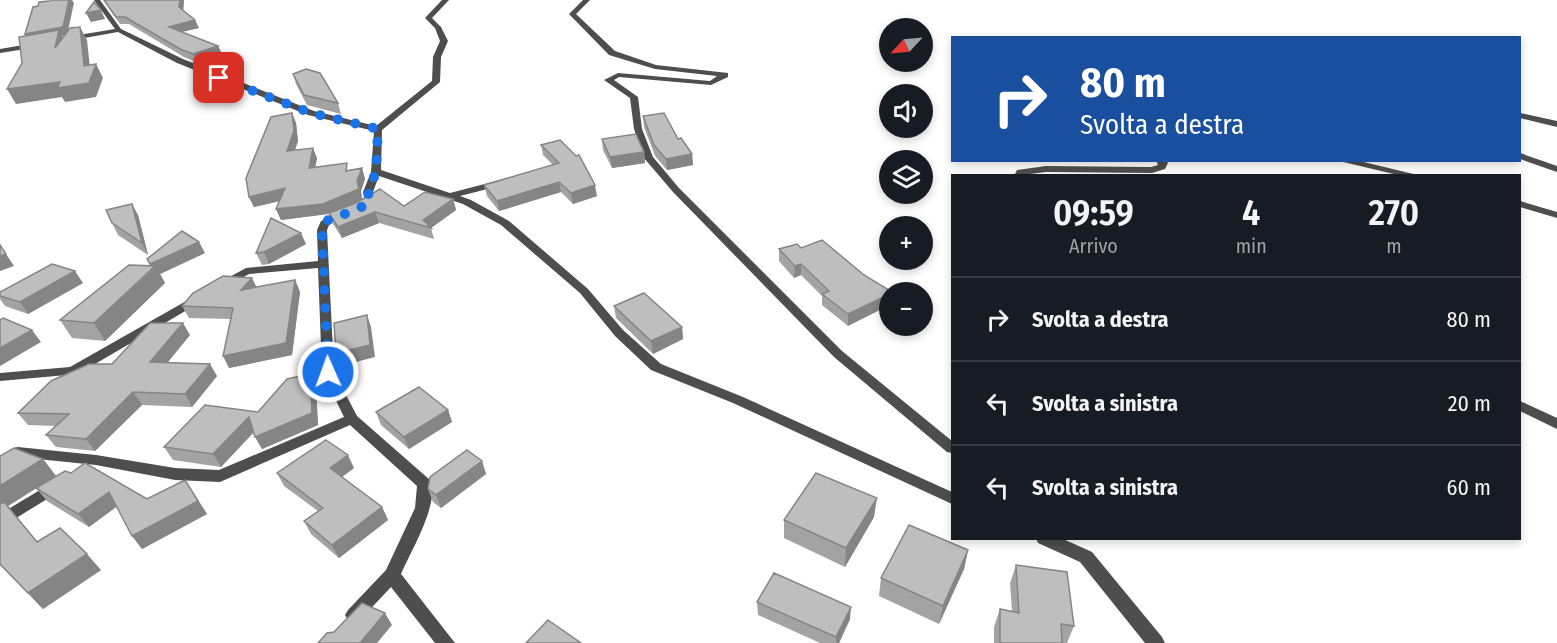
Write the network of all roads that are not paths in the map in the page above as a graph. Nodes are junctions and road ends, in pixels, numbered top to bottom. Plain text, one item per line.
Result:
1 (97, 0) edge
2 (446, 0) edge
3 (587, 0) edge
4 (119, 30) junction
5 (65, 39) edge
6 (43, 43) edge
7 (0, 51) edge
8 (1521, 116) edge
9 (1557, 124) edge
10 (378, 129) junction
11 (1521, 156) edge
12 (1162, 162) edge
13 (1350, 162) edge
14 (1557, 169) edge
15 (376, 172) junction
16 (1019, 174) edge
17 (1408, 174) edge
18 (512, 179) edge
19 (449, 197) junction
20 (1521, 204) edge
21 (1557, 215) edge
22 (324, 264) junction
23 (0, 377) edge
24 (1521, 406) edge
25 (352, 419) junction
26 (1557, 424) edge
27 (951, 447) edge
28 (18, 452) edge
29 (96, 460) junction
30 (951, 498) edge
31 (0, 522) edge
32 (1048, 540) edge
33 (1065, 540) edge
34 (1086, 557) junction
35 (392, 575) junction
36 (345, 625) edge
37 (446, 643) edge
38 (1156, 643) edge

1 - 4 street
2 - 10 street
3 - 27 street
4 - 5 street
4 - 10 street
6 - 7 street
8 - 9 street
10 - 15 street
11 - 14 street
12 - 16 street
13 - 17 street
15 - 19 street
15 - 22 street
18 - 19 street
19 - 30 street
20 - 21 street
22 - 23 street
22 - 25 street
24 - 26 street
25 - 29 street
25 - 35 street
28 - 29 street
29 - 31 street
32 - 34 street
33 - 34 street
34 - 38 street
35 - 36 street
35 - 37 street

